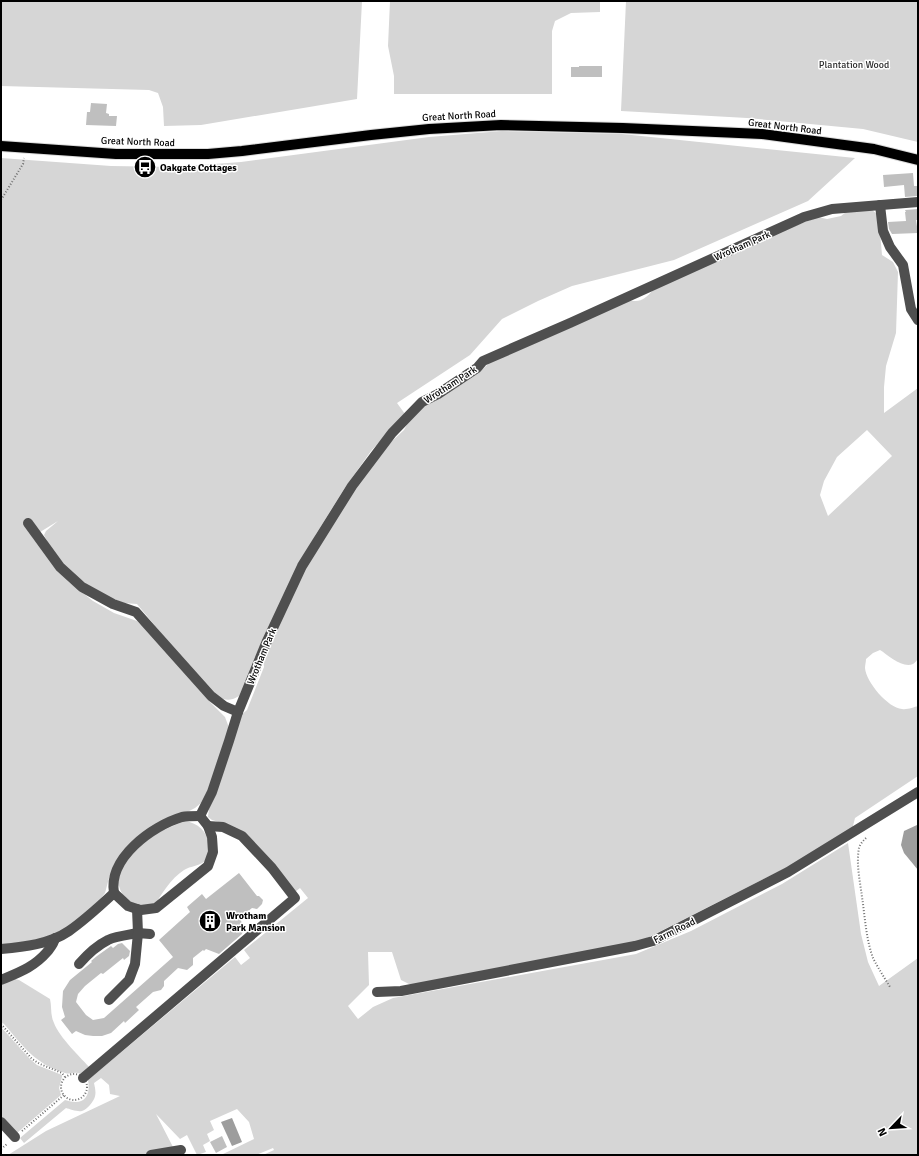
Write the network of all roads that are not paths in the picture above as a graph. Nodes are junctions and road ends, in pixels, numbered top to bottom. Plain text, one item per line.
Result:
1 (1, 146) edge
2 (918, 160) edge
3 (918, 202) edge
4 (880, 205) junction
5 (918, 320) edge
6 (28, 524) dead end
7 (238, 712) junction
8 (918, 792) edge
9 (200, 816) junction
10 (208, 826) junction
11 (114, 893) junction
12 (137, 909) junction
13 (138, 934) junction
14 (150, 934) dead end
15 (55, 938) junction
16 (1, 949) edge
17 (79, 964) dead end
18 (1, 980) edge
19 (377, 992) dead end
20 (109, 1000) dead end
21 (83, 1078) road end
22 (1, 1122) edge
23 (15, 1137) road end
24 (181, 1150) dead end
25 (151, 1155) edge

1 - 2 main road, Great North Road
3 - 4 lane, Wrotham Park
4 - 5 lane
4 - 7 lane, Wrotham Park
6 - 7 lane
7 - 9 lane, Wrotham Park
8 - 19 lane, Farm Road
9 - 10 lane
9 - 11 lane
10 - 12 lane
10 - 21 lane
11 - 12 lane
11 - 15 lane
12 - 13 lane
13 - 14 lane
13 - 17 lane
13 - 20 lane
15 - 16 lane
15 - 18 lane
22 - 23 lane
24 - 25 lane

